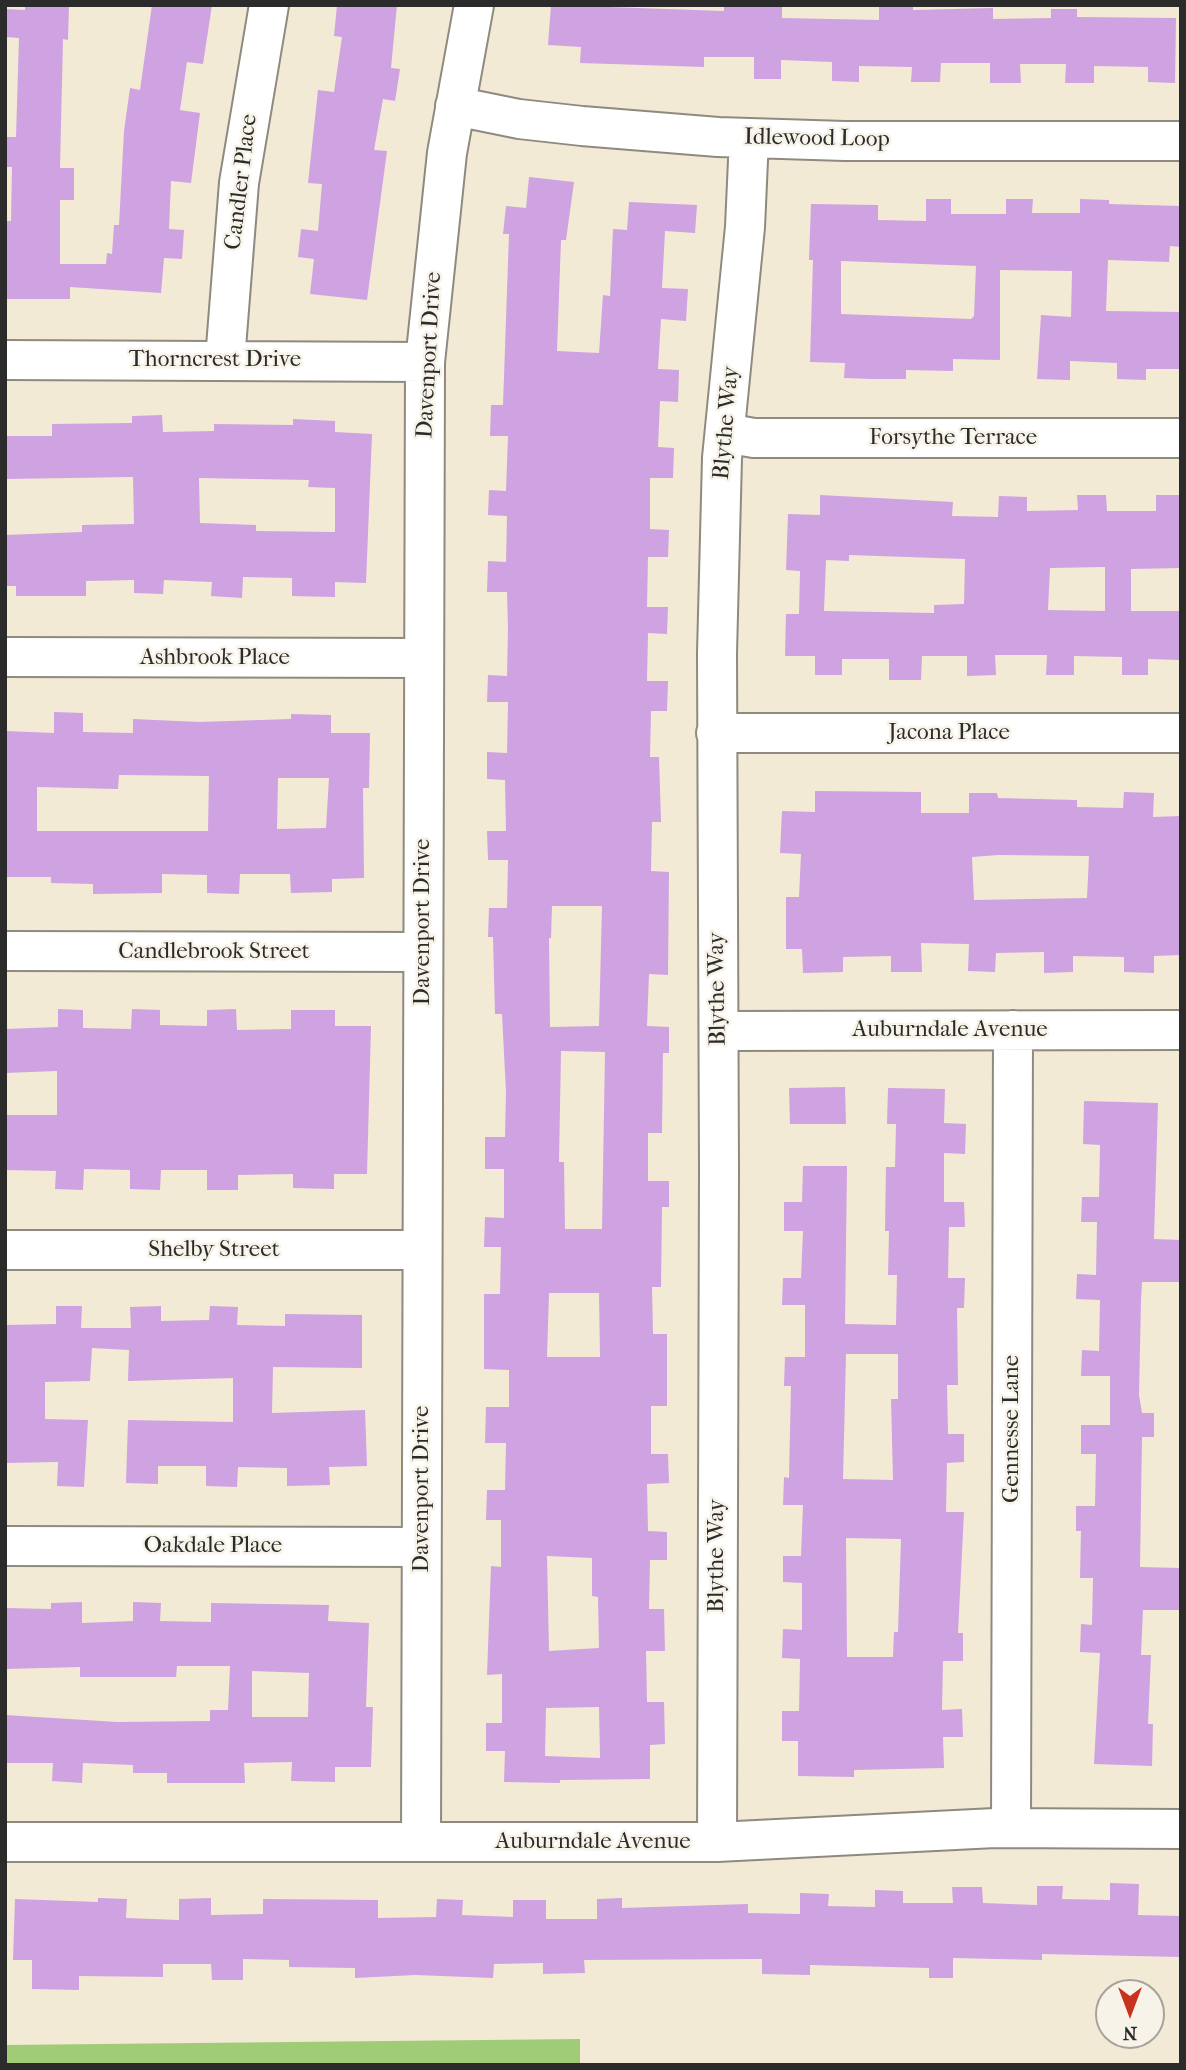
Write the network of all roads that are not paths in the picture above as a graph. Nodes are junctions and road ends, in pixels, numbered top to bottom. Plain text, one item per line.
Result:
1 (270, 5) edge
2 (474, 5) edge
3 (455, 106) junction
4 (749, 138) junction
5 (1181, 141) edge
6 (5, 360) edge
7 (225, 360) junction
8 (425, 362) junction
9 (725, 433) junction
10 (1181, 438) edge
11 (5, 657) edge
12 (424, 658) junction
13 (716, 733) junction
14 (1181, 733) edge
15 (5, 951) edge
16 (423, 952) junction
17 (1013, 1030) junction
18 (1181, 1030) edge
19 (719, 1031) junction
20 (5, 1250) edge
21 (422, 1250) junction
22 (5, 1546) edge
23 (421, 1547) junction
24 (1012, 1828) junction
25 (1181, 1829) edge
26 (5, 1842) edge
27 (421, 1842) junction
28 (717, 1842) junction

1 - 7 street, Candler Place
2 - 3 street, Davenport Drive
3 - 4 street, Idlewood Loop
3 - 8 street, Davenport Drive
4 - 5 street, Idlewood Loop
4 - 9 street, Blythe Way
6 - 7 street, Thorncrest Drive
7 - 8 street, Thorncrest Drive
8 - 12 street, Davenport Drive
9 - 10 street, Forsythe Terrace
9 - 13 street, Blythe Way
11 - 12 street, Ashbrook Place
12 - 16 street, Davenport Drive
13 - 14 street, Jacona Place
13 - 19 street, Blythe Way
15 - 16 street, Candlebrook Street
16 - 21 street, Davenport Drive
17 - 18 street, Auburndale Avenue
17 - 19 street, Auburndale Avenue
17 - 24 street, Gennesse Lane
19 - 28 street, Blythe Way
20 - 21 street, Shelby Street
21 - 23 street, Davenport Drive
22 - 23 street, Oakdale Place
23 - 27 street, Davenport Drive
24 - 25 street, Auburndale Avenue
24 - 28 street, Auburndale Avenue
26 - 27 street, Auburndale Avenue
27 - 28 street, Auburndale Avenue

